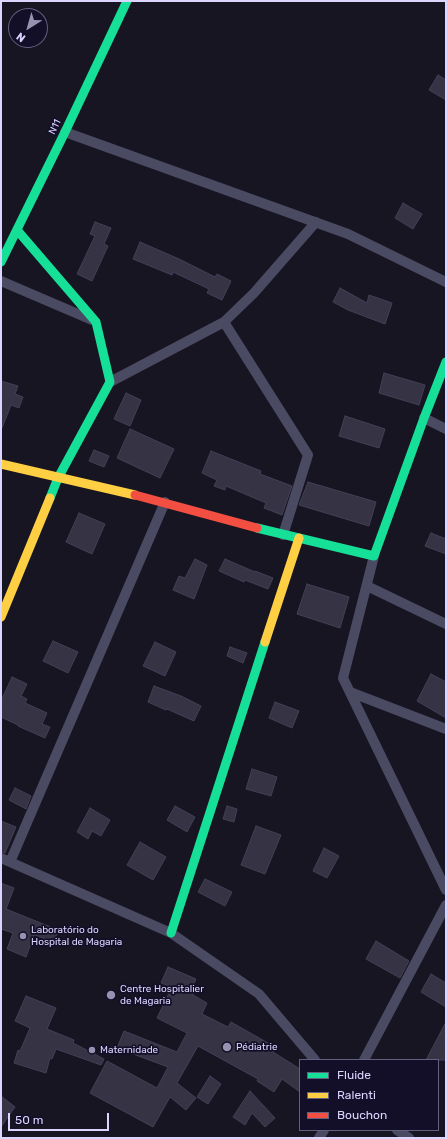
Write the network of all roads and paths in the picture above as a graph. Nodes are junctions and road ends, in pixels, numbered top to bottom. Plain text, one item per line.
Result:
1 (127, 1) edge
2 (65, 132) junction
3 (316, 222) junction
4 (17, 230) junction
5 (1, 262) edge
6 (1, 281) edge
7 (446, 282) edge
8 (96, 322) junction
9 (224, 322) junction
10 (446, 362) edge
11 (110, 382) junction
12 (424, 418) junction
13 (446, 429) edge
14 (1, 464) edge
15 (58, 478) junction
16 (165, 502) junction
17 (283, 535) junction
18 (299, 538) junction
19 (374, 556) junction
20 (368, 586) junction
21 (1, 617) edge
22 (446, 624) edge
23 (350, 692) junction
24 (446, 729) edge
25 (6, 860) edge
26 (446, 890) edge
27 (446, 905) edge
28 (171, 933) junction
29 (313, 1059) edge
30 (365, 1059) edge
31 (398, 1131) edge
32 (409, 1138) edge

1 - 2 street, N11
2 - 3 street
2 - 4 street, N11
3 - 7 street
3 - 9 street
4 - 5 street, N11
4 - 8 street
6 - 8 street
8 - 11 street
9 - 11 street
9 - 17 street
10 - 12 street
11 - 15 street
12 - 13 street
12 - 19 street
14 - 15 street
15 - 16 street
15 - 21 street
16 - 17 street
16 - 25 street
17 - 18 street
18 - 19 street
18 - 28 street
19 - 20 street
20 - 22 street
20 - 23 street
23 - 24 street
23 - 26 street
25 - 28 street
27 - 30 street
28 - 29 street
31 - 32 street

